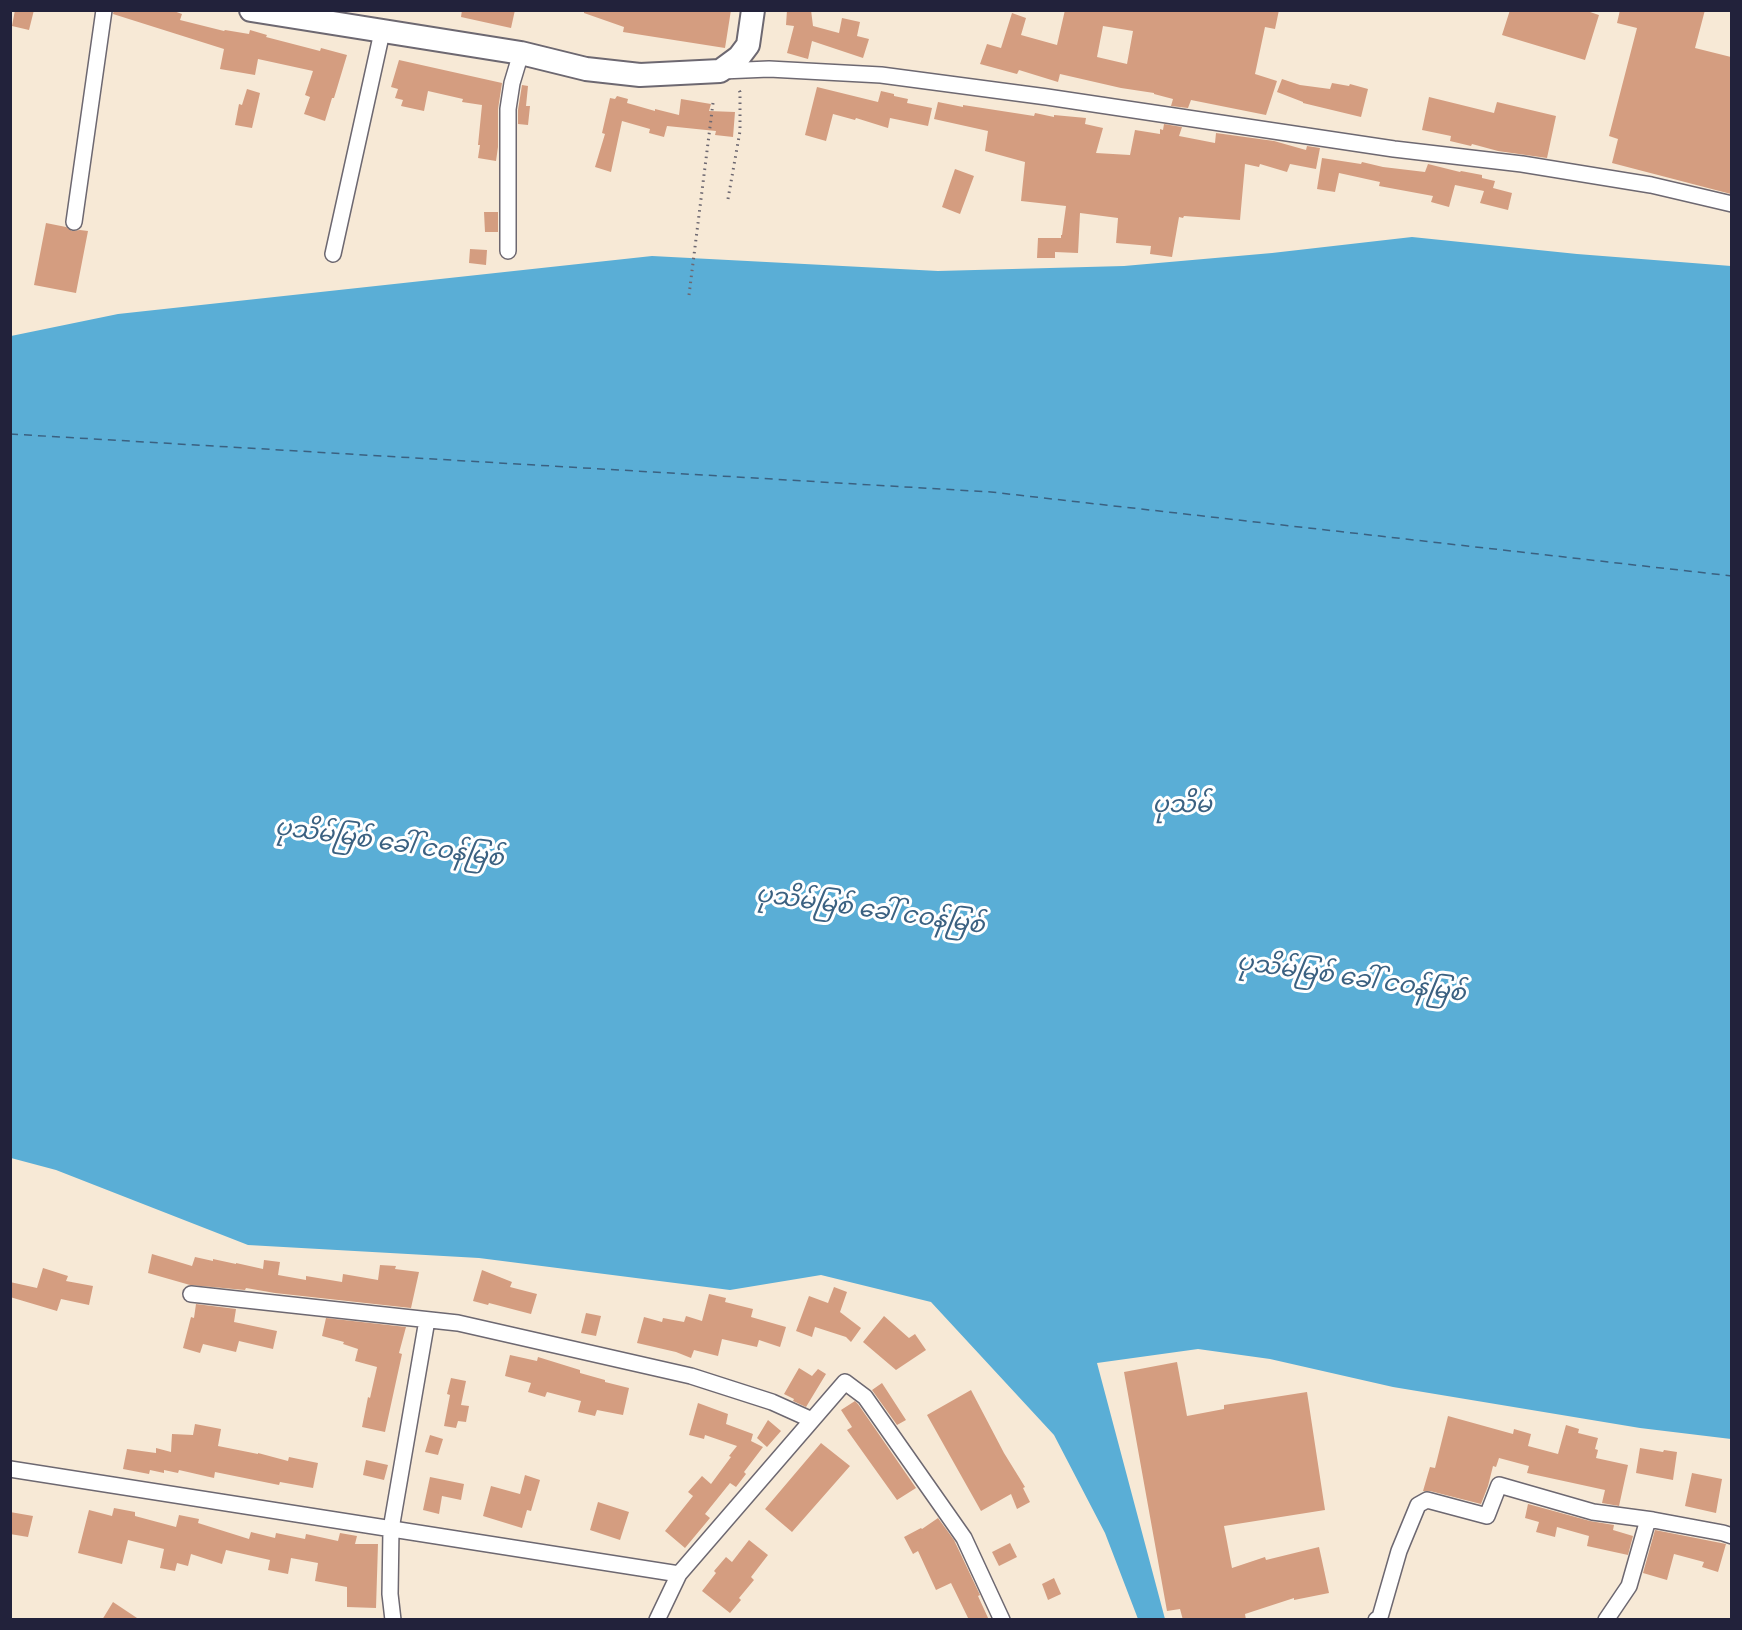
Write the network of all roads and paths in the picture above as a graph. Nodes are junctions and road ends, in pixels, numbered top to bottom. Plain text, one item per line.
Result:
1 (104, 10) edge
2 (251, 10) edge
3 (753, 10) edge
4 (382, 32) junction
5 (521, 53) junction
6 (720, 71) junction
7 (713, 103) dead end
8 (728, 199) dead end
9 (1731, 204) edge
10 (74, 222) dead end
11 (508, 251) dead end
12 (333, 254) dead end
13 (689, 295) dead end
14 (191, 1294) dead end
15 (427, 1320) junction
16 (812, 1420) junction
17 (10, 1469) edge
18 (1653, 1520) junction
19 (391, 1529) junction
20 (1731, 1536) edge
21 (679, 1574) junction
22 (393, 1620) edge
23 (657, 1620) edge
24 (1002, 1620) edge
25 (1376, 1620) edge
26 (1606, 1620) edge

1 - 10 street
2 - 4 street
3 - 6 street
4 - 5 street
4 - 12 street
5 - 6 street
5 - 11 street
6 - 8 path
6 - 9 street
7 - 13 path
14 - 15 street
15 - 16 street
15 - 19 street
16 - 21 street
16 - 24 street
17 - 19 street
18 - 20 street
18 - 25 street
18 - 26 street
19 - 21 street
19 - 22 street
21 - 23 street

